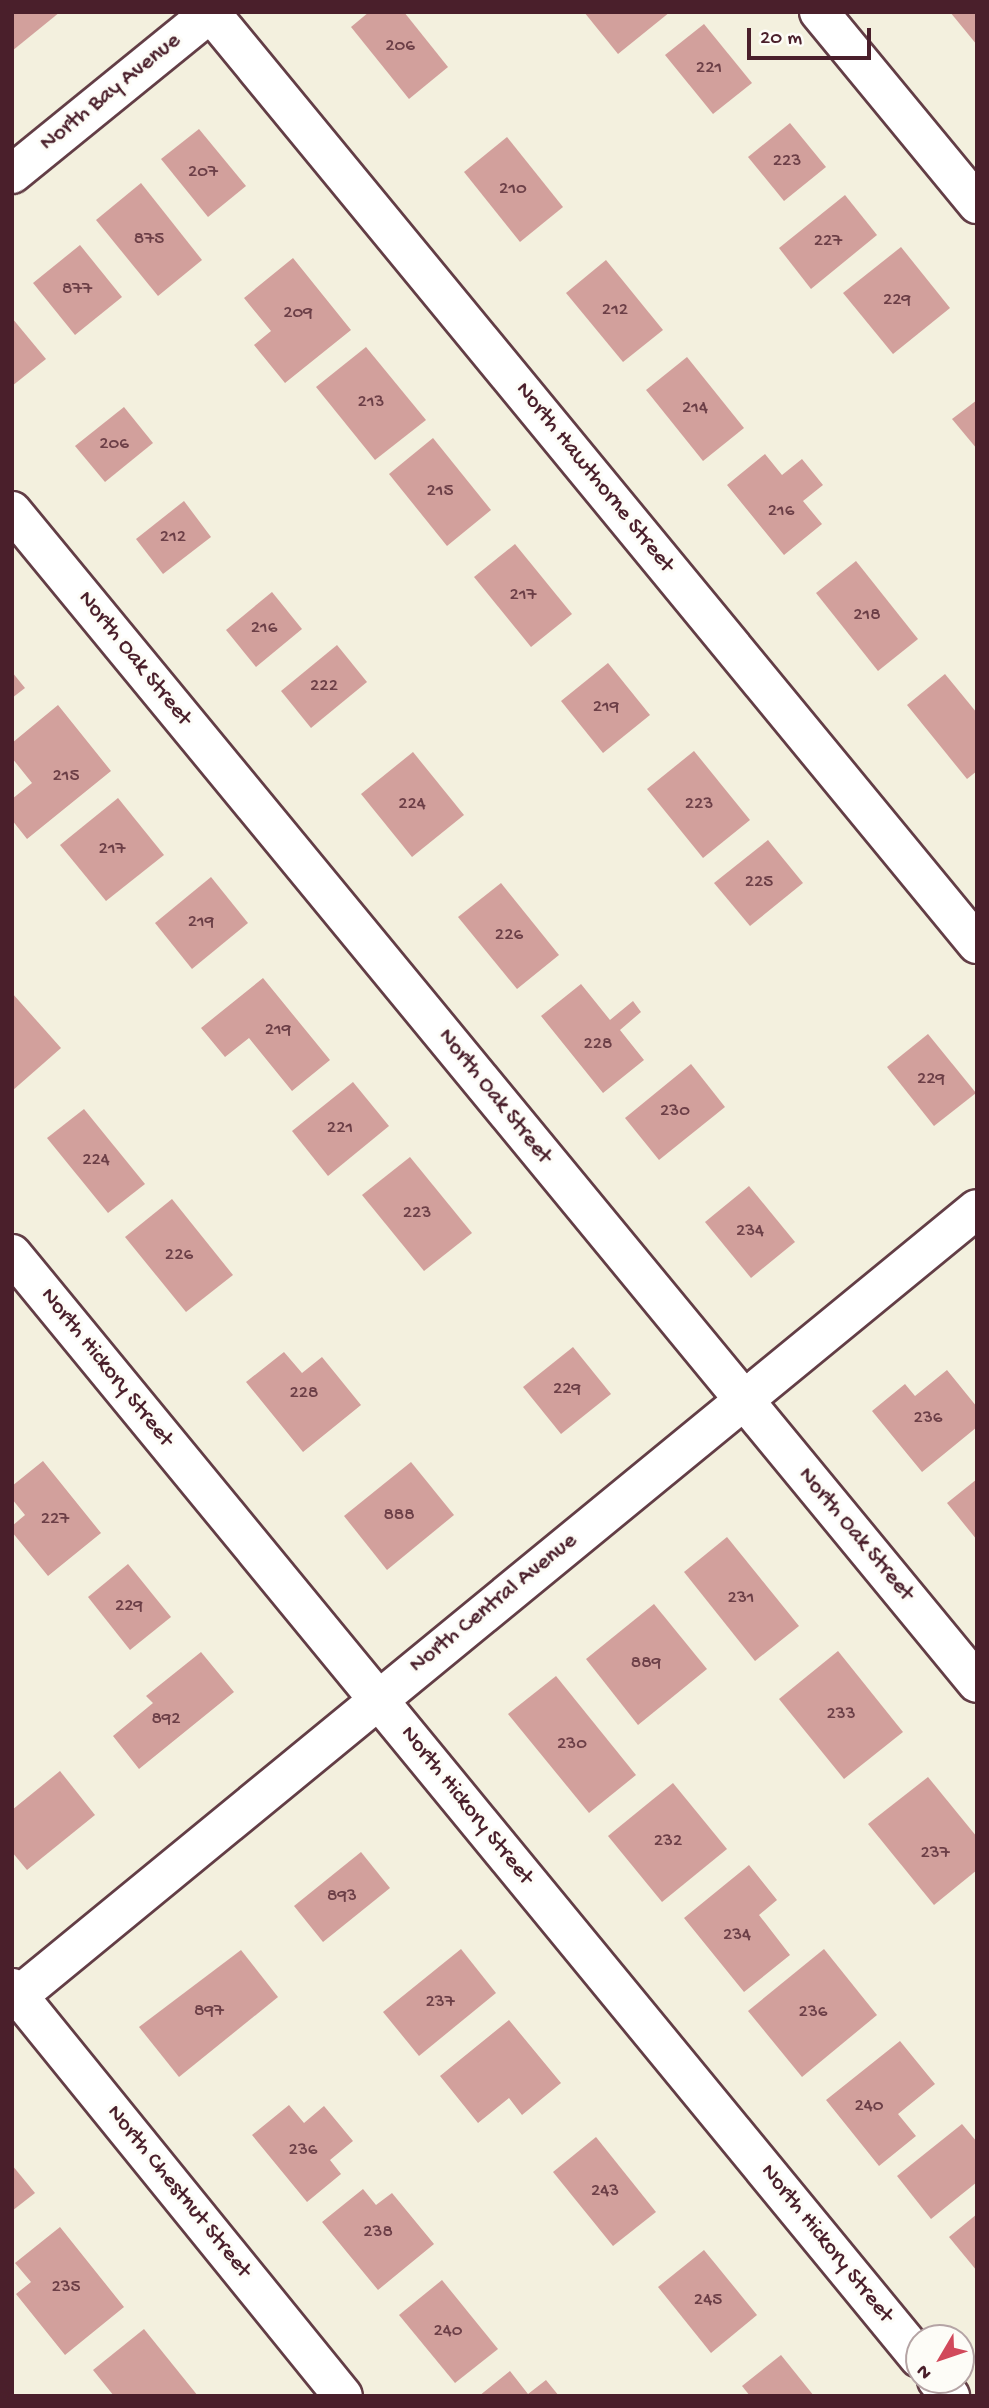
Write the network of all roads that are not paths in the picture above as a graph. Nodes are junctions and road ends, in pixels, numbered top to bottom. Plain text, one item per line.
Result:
1 (211, 12) edge
2 (819, 12) edge
3 (12, 174) edge
4 (977, 204) edge
5 (12, 511) edge
6 (977, 944) edge
7 (977, 1209) edge
8 (12, 1254) edge
9 (744, 1400) junction
10 (977, 1683) edge
11 (378, 1699) junction
12 (14, 1995) edge
13 (905, 2341) edge
14 (343, 2396) edge

1 - 3 street, North Bay Avenue
1 - 6 street, North Hawthorne Street
2 - 4 street
5 - 9 street, North Oak Street
7 - 9 street, North Central Avenue
8 - 11 street, North Hickory Street
9 - 10 street, North Oak Street
9 - 11 street, North Central Avenue
11 - 12 street, North Central Avenue
11 - 13 street, North Hickory Street
12 - 14 street, North Chestnut Street

